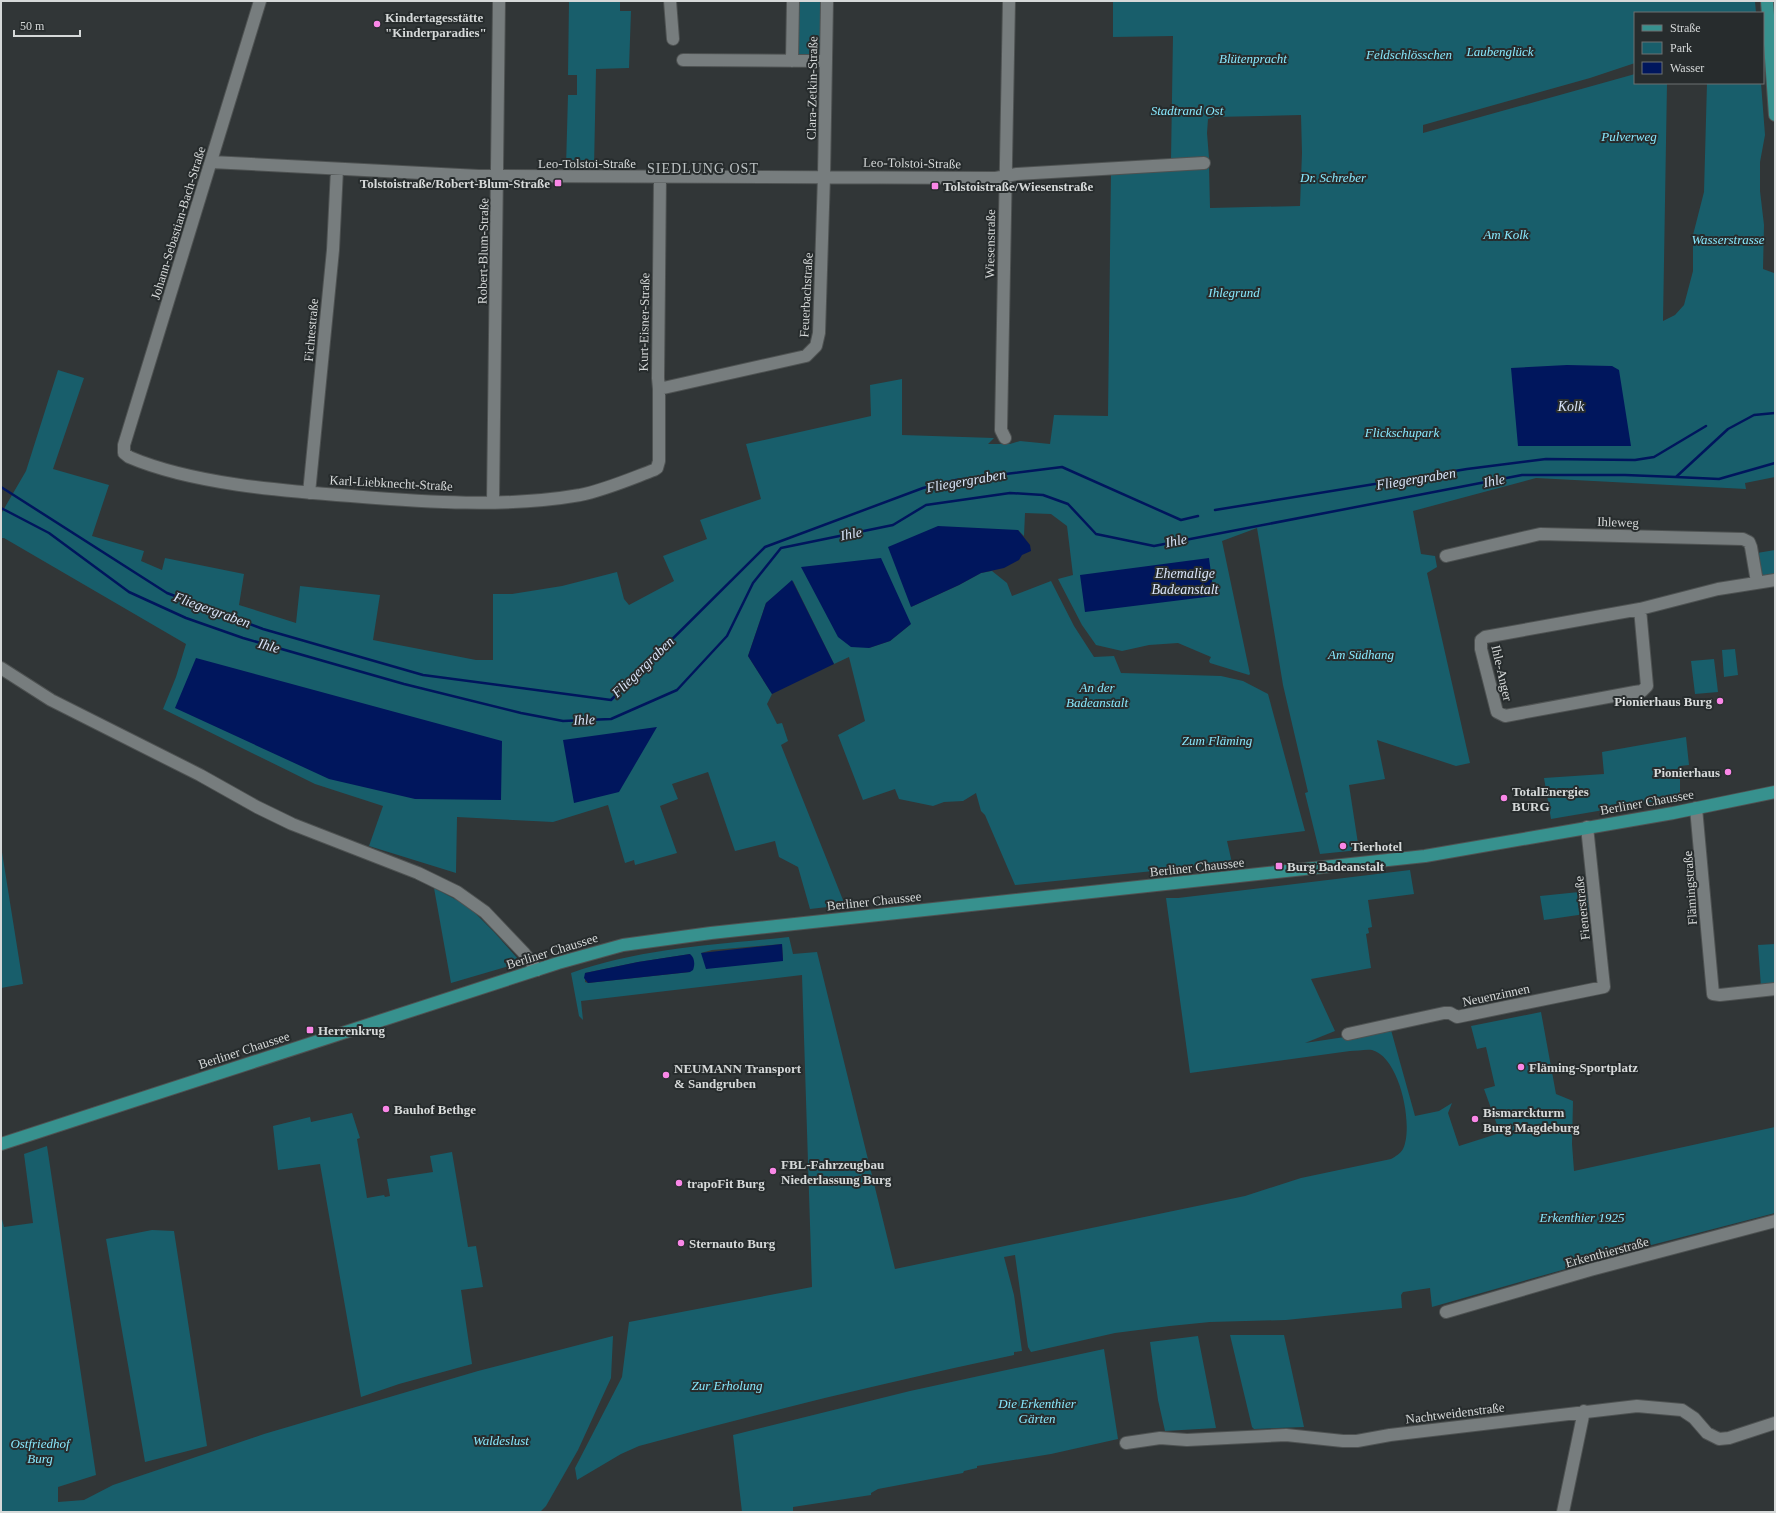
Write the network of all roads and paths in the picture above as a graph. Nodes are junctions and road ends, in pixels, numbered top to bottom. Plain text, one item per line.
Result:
1 (260, 1) edge
2 (499, 1) edge
3 (670, 1) edge
4 (793, 1) edge
5 (827, 1) edge
6 (1009, 1) edge
7 (1767, 1) edge
8 (673, 38) dead end
9 (683, 60) dead end
10 (792, 61) junction
11 (826, 61) junction
12 (1775, 115) edge
13 (211, 162) junction
14 (1204, 162) dead end
15 (338, 170) junction
16 (824, 176) junction
17 (1006, 176) junction
18 (498, 177) junction
19 (660, 177) junction
20 (660, 389) junction
21 (1005, 438) dead end
22 (124, 453) joint
23 (657, 468) joint
24 (310, 493) junction
25 (493, 502) junction
26 (1446, 556) dead end
27 (1775, 580) edge
28 (1757, 582) junction
29 (1640, 609) junction
30 (1, 668) edge
31 (1775, 792) edge
32 (1696, 808) junction
33 (1587, 827) junction
34 (537, 970) junction
35 (1604, 987) joint
36 (1775, 989) edge
37 (1348, 1034) dead end
38 (1, 1144) edge
39 (1775, 1221) edge
40 (1446, 1312) dead end
41 (1584, 1411) junction
42 (1775, 1423) edge
43 (1126, 1443) dead end
44 (1564, 1512) edge

1 - 13 street, Johann-Sebastian-Bach-Straße
2 - 18 street, Robert-Blum-Straße
3 - 8 street
4 - 10 street, Clara-Zetkin-Straße
5 - 11 street, Clara-Zetkin-Straße
6 - 17 street, Wiesenstraße
7 - 12 main road
9 - 10 street
10 - 11 street
11 - 16 street, Clara-Zetkin-Straße
13 - 15 street, Leo-Tolstoi-Straße
13 - 22 street, Johann-Sebastian-Bach-Straße
14 - 17 street, Leo-Tolstoi-Straße
15 - 18 street, Leo-Tolstoi-Straße
15 - 24 street, Fichtestraße
16 - 17 street, Leo-Tolstoi-Straße
16 - 19 street, Leo-Tolstoi-Straße
16 - 20 street, Feuerbachstraße
17 - 21 street, Wiesenstraße
18 - 19 street, Leo-Tolstoi-Straße
18 - 25 street, Robert-Blum-Straße
19 - 20 street, Kurt-Eisner-Straße
20 - 23 street, Kurt-Eisner-Straße
22 - 24 street, Karl-Liebknecht-Straße
23 - 25 street, Karl-Liebknecht-Straße
24 - 25 street, Karl-Liebknecht-Straße
26 - 28 street, Ihleweg
27 - 28 street, Ihle-Anger
28 - 29 street, Ihle-Anger
29 - 29 street, Ihle-Anger
30 - 34 street
31 - 32 main road, Berliner Chaussee
32 - 33 main road, Berliner Chaussee
32 - 36 street, Flämingstraße
33 - 34 main road, Berliner Chaussee
33 - 35 street, Fienerstraße
34 - 38 main road, Berliner Chaussee
35 - 37 street, Neuenzinnen
39 - 40 street, Erkenthierstraße
41 - 42 street, Nachtweidenstraße
41 - 43 street, Nachtweidenstraße
41 - 44 street

